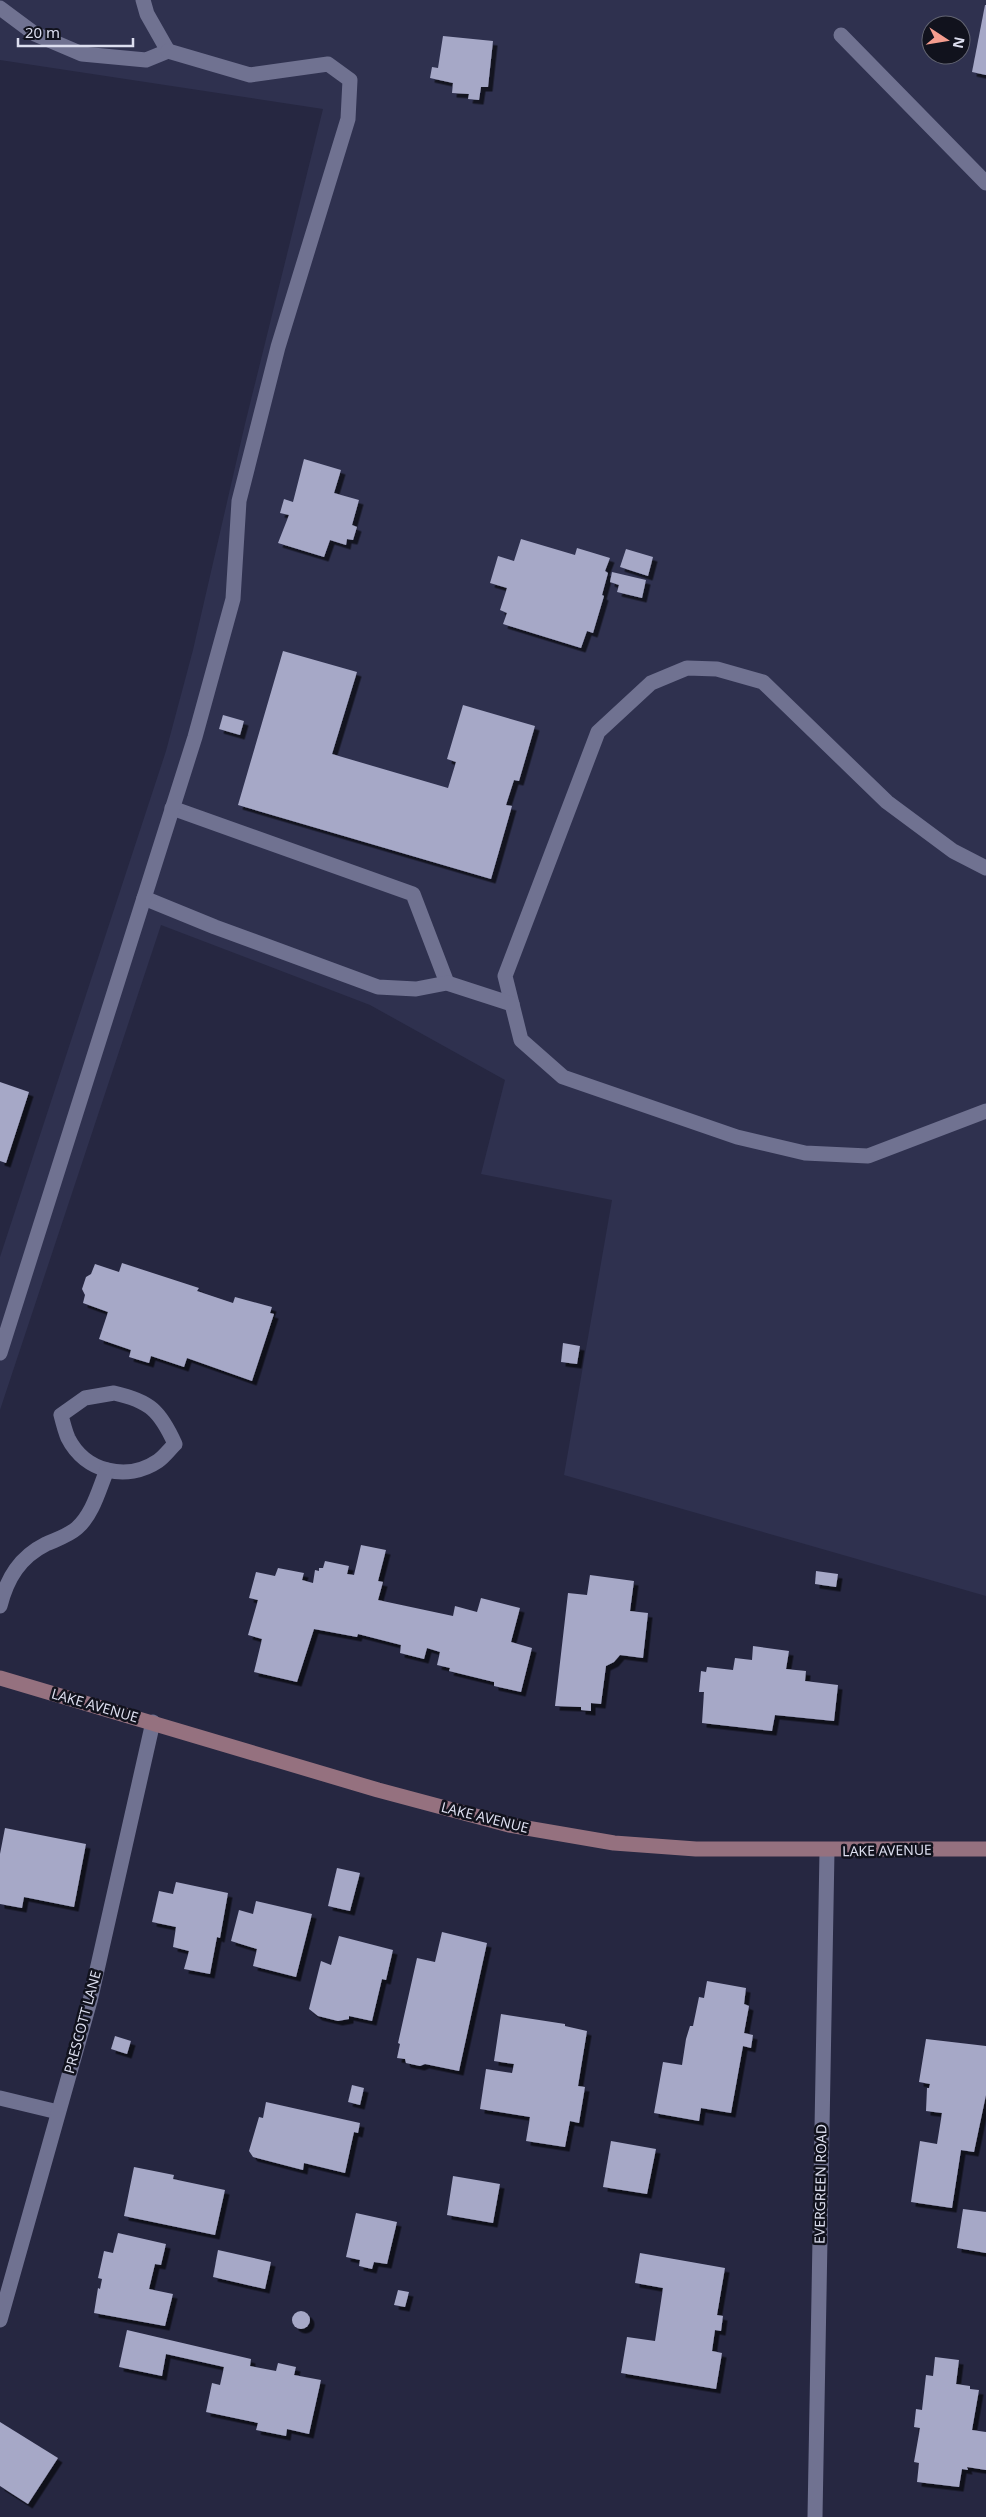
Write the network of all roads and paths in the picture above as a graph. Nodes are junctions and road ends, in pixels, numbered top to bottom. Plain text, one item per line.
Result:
1 (143, 0) edge
2 (0, 8) edge
3 (841, 35) dead end
4 (168, 51) junction
5 (986, 184) edge
6 (172, 808) junction
7 (986, 868) edge
8 (144, 898) junction
9 (448, 983) junction
10 (512, 1004) junction
11 (986, 1111) edge
12 (0, 1353) edge
13 (107, 1470) junction
14 (0, 1606) edge
15 (0, 1678) edge
16 (153, 1722) junction
17 (986, 1849) edge
18 (827, 1851) junction
19 (0, 2098) edge
20 (58, 2112) junction
21 (0, 2320) edge
22 (814, 2517) edge

1 - 4 street
2 - 4 street
3 - 5 street
4 - 6 street
6 - 8 street
6 - 9 street
7 - 10 street
8 - 9 street
8 - 12 street
9 - 10 street
10 - 11 street
13 - 13 street
13 - 14 street
15 - 16 main road, LAKE AVENUE
16 - 18 main road, LAKE AVENUE
16 - 20 street, PRESCOTT LANE
17 - 18 main road, LAKE AVENUE
18 - 22 street, EVERGREEN ROAD
19 - 20 street
20 - 21 street, PRESCOTT LANE

